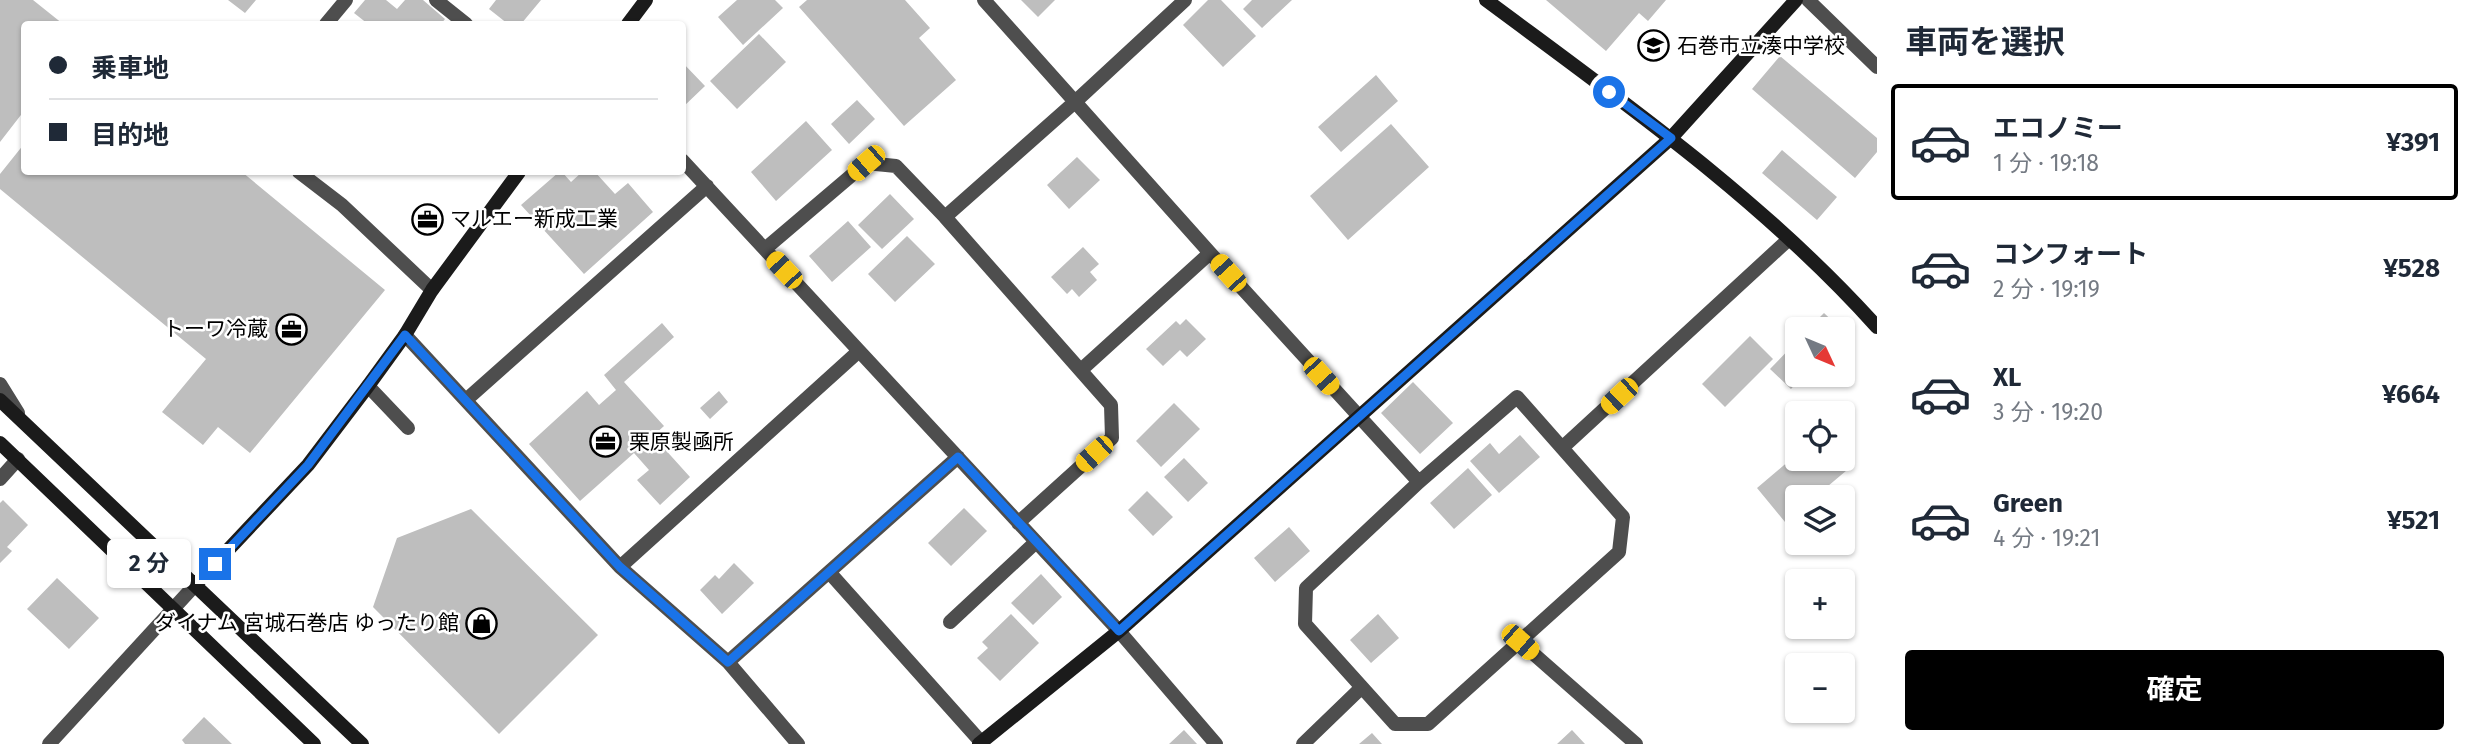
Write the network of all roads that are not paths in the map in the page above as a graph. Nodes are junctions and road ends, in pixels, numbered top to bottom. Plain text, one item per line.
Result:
1 (346, 0) edge
2 (436, 0) edge
3 (646, 0) edge
4 (984, 0) edge
5 (1185, 0) edge
6 (1486, 0) edge
7 (1796, 0) edge
8 (1808, 0) edge
9 (328, 21) edge
10 (462, 21) edge
11 (630, 21) edge
12 (1877, 67) edge
13 (1076, 101) junction
14 (1671, 138) junction
15 (686, 164) edge
16 (303, 175) edge
17 (517, 175) edge
18 (707, 186) junction
19 (945, 217) junction
20 (1789, 239) junction
21 (765, 249) junction
22 (1210, 253) junction
23 (432, 290) junction
24 (1877, 327) edge
25 (405, 335) junction
26 (859, 351) junction
27 (1081, 370) junction
28 (0, 384) edge
29 (368, 386) junction
30 (0, 400) edge
31 (466, 400) junction
32 (1358, 416) junction
33 (24, 422) junction
34 (408, 428) dead end
35 (0, 443) edge
36 (1562, 448) junction
37 (958, 457) junction
38 (18, 459) junction
39 (0, 479) edge
40 (1419, 482) junction
41 (1018, 523) junction
42 (1036, 542) junction
43 (620, 567) junction
44 (828, 572) junction
45 (196, 584) junction
46 (174, 609) junction
47 (950, 622) dead end
48 (1119, 631) junction
49 (1520, 642) junction
50 (728, 662) junction
51 (1361, 688) junction
52 (980, 743) edge
53 (49, 744) edge
54 (314, 744) edge
55 (362, 744) edge
56 (799, 744) edge
57 (1216, 744) edge
58 (1303, 744) edge
59 (1636, 744) edge

1 - 9 street
2 - 10 street
3 - 11 street
4 - 13 street
5 - 13 street
6 - 14 street
7 - 14 street
8 - 12 street
13 - 19 street
13 - 22 street
14 - 20 street
14 - 32 street
15 - 18 street
16 - 23 street
17 - 23 street
18 - 21 street
18 - 31 street
19 - 21 street
19 - 27 street
20 - 24 street
20 - 36 street
21 - 26 street
22 - 27 street
22 - 32 street
23 - 25 street
25 - 29 street
25 - 31 street
26 - 37 street
26 - 43 street
27 - 41 street
28 - 33 street
29 - 34 street
29 - 45 street
30 - 33 street
31 - 43 street
32 - 40 street
32 - 48 street
33 - 45 street
35 - 38 street
36 - 40 street
36 - 49 street
37 - 41 street
37 - 44 street
38 - 39 street
38 - 46 street
40 - 51 street
41 - 42 street
42 - 47 street
42 - 48 street
43 - 50 street
44 - 50 street
44 - 52 street
45 - 46 street
45 - 55 street
46 - 53 street
46 - 54 street
48 - 52 street
48 - 57 street
49 - 51 street
49 - 59 street
50 - 56 street
51 - 58 street

